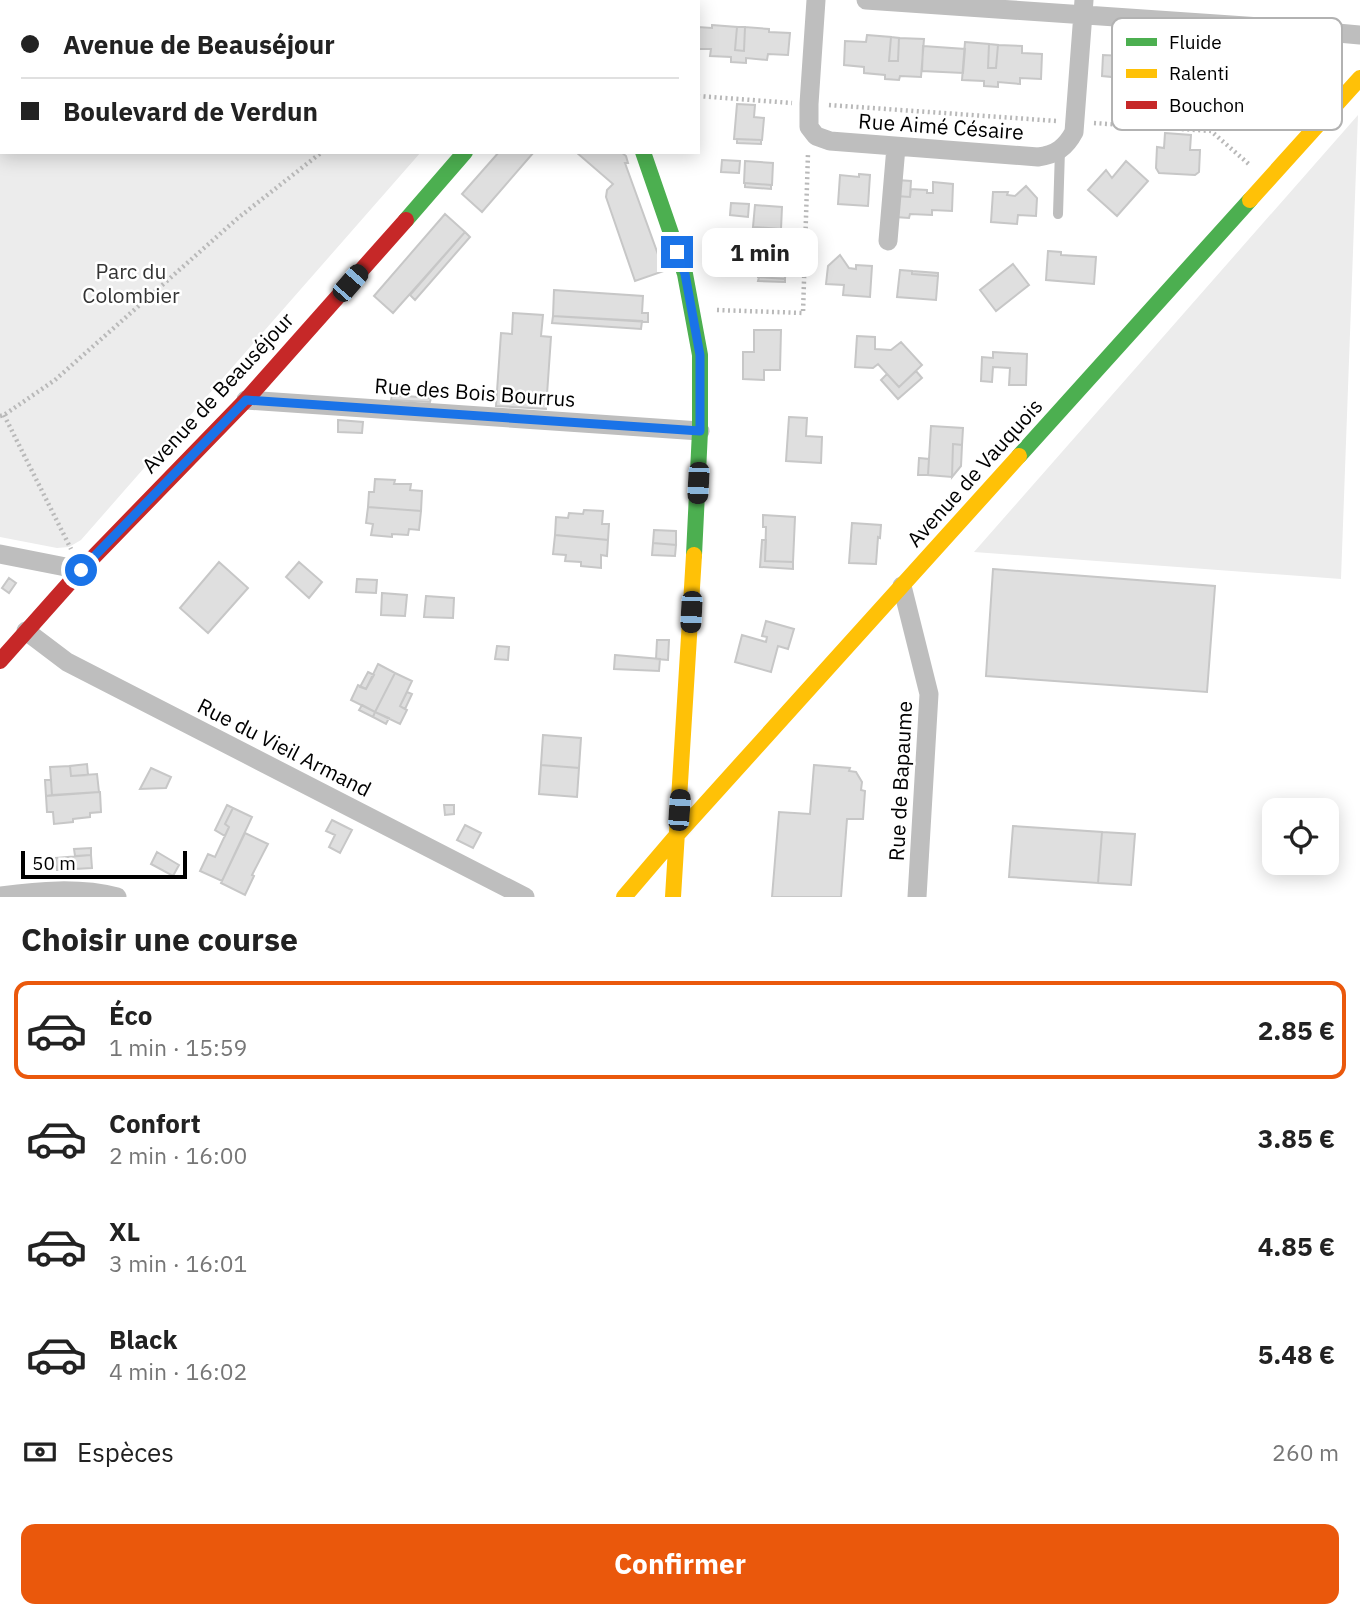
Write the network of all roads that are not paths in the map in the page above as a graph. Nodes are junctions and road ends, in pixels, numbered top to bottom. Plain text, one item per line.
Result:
1 (816, 0) edge
2 (866, 0) edge
3 (1083, 7) edge
4 (1189, 18) edge
5 (1342, 33) edge
6 (1360, 35) edge
7 (1360, 78) edge
8 (1342, 98) edge
9 (1313, 130) edge
10 (896, 147) junction
11 (1060, 150) junction
12 (463, 154) edge
13 (644, 154) edge
14 (1058, 214) dead end
15 (888, 241) dead end
16 (246, 400) junction
17 (700, 431) junction
18 (0, 554) edge
19 (81, 570) junction
20 (902, 586) junction
21 (26, 631) junction
22 (0, 661) edge
23 (677, 835) junction
24 (0, 896) edge
25 (117, 897) edge
26 (525, 897) edge
27 (624, 897) edge
28 (673, 897) edge
29 (917, 897) edge

1 - 10 street, Rue Aimé Césaire
2 - 3 street
3 - 4 street
3 - 11 street
5 - 6 street
7 - 8 street, Avenue de Vauquois
9 - 20 street, Avenue de Vauquois
10 - 11 street, Rue Aimé Césaire
10 - 15 street
11 - 14 lane
12 - 16 street, Avenue de Beauséjour
13 - 17 street
16 - 17 street, Rue des Bois Bourrus
16 - 19 street, Avenue de Beauséjour
17 - 23 street
18 - 19 street
19 - 21 street, Avenue de Beauséjour
20 - 23 street, Avenue de Vauquois
20 - 29 street, Rue de Bapaume
21 - 22 street, Avenue de Beauséjour
21 - 26 street, Rue du Vieil Armand
23 - 27 street, Avenue de Vauquois
23 - 28 street
24 - 25 street

